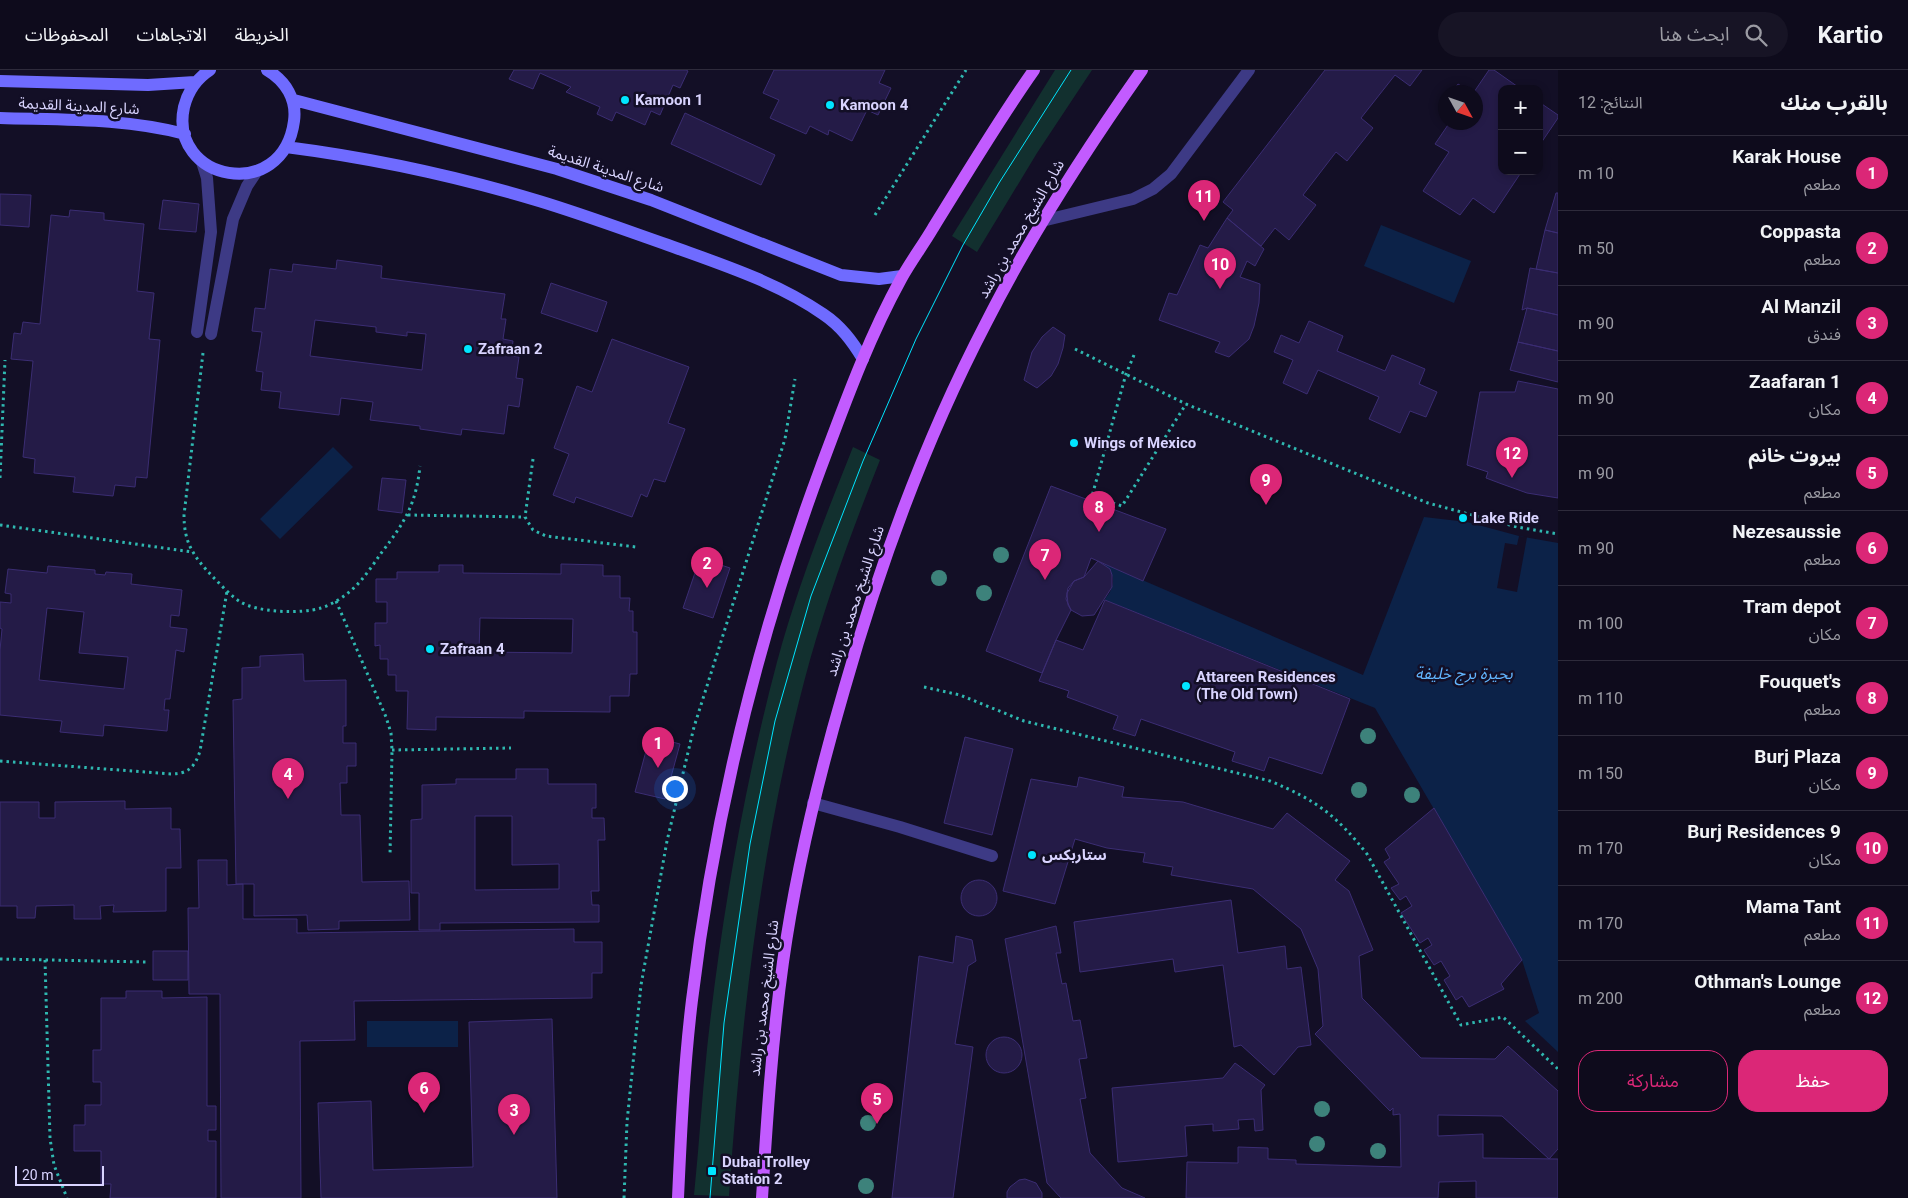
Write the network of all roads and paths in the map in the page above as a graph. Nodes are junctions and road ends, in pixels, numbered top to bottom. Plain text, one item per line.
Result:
1 (210, 70) edge
2 (267, 70) edge
3 (966, 70) edge
4 (1034, 70) edge
5 (1142, 70) edge
6 (1249, 70) edge
7 (278, 76) edge
8 (0, 81) edge
9 (195, 82) junction
10 (294, 100) junction
11 (0, 118) edge
12 (184, 134) junction
13 (286, 147) junction
14 (202, 162) junction
15 (257, 171) junction
16 (875, 215) dead end
17 (1042, 221) junction
18 (902, 276) junction
19 (197, 332) dead end
20 (211, 334) dead end
21 (1075, 349) dead end
22 (204, 350) dead end
23 (1134, 355) dead end
24 (863, 359) junction
25 (5, 360) dead end
26 (1126, 374) junction
27 (795, 380) dead end
28 (1186, 404) junction
29 (533, 460) dead end
30 (420, 466) dead end
31 (0, 478) edge
32 (408, 515) junction
33 (526, 517) junction
34 (0, 526) edge
35 (1558, 534) edge
36 (636, 547) dead end
37 (192, 552) junction
38 (227, 591) junction
39 (336, 601) junction
40 (924, 687) dead end
41 (511, 748) dead end
42 (392, 750) junction
43 (0, 761) edge
44 (813, 803) junction
45 (390, 856) dead end
46 (992, 856) dead end
47 (0, 959) edge
48 (45, 960) junction
49 (146, 962) dead end
50 (1558, 1069) edge
51 (67, 1198) edge
52 (624, 1198) edge
53 (678, 1198) edge
54 (762, 1198) edge

1 - 9 street
2 - 7 street
3 - 16 path
4 - 18 main road
5 - 17 main road, شارع الشيخ محمد بن راشد
6 - 17 street
7 - 10 street
8 - 9 street, شارع المدينة القديمة
9 - 12 street
10 - 13 street
10 - 18 street, شارع المدينة القديمة
11 - 12 street, شارع المدينة القديمة
12 - 14 street
13 - 15 street
13 - 24 street
14 - 15 street
14 - 19 street
15 - 20 street
17 - 44 main road, شارع الشيخ محمد بن راشد
18 - 24 main road
21 - 26 path
22 - 37 path
23 - 26 path
24 - 53 main road
25 - 31 path
26 - 28 path
26 - 28 path
27 - 52 path
28 - 35 path
29 - 33 path
30 - 32 path
32 - 33 path
32 - 39 path
33 - 36 path
34 - 37 path
37 - 38 path
38 - 39 path
38 - 43 path
39 - 42 path
40 - 50 path
41 - 42 path
42 - 45 path
44 - 46 street
44 - 54 main road, شارع الشيخ محمد بن راشد
47 - 48 path
48 - 49 path
48 - 51 path

